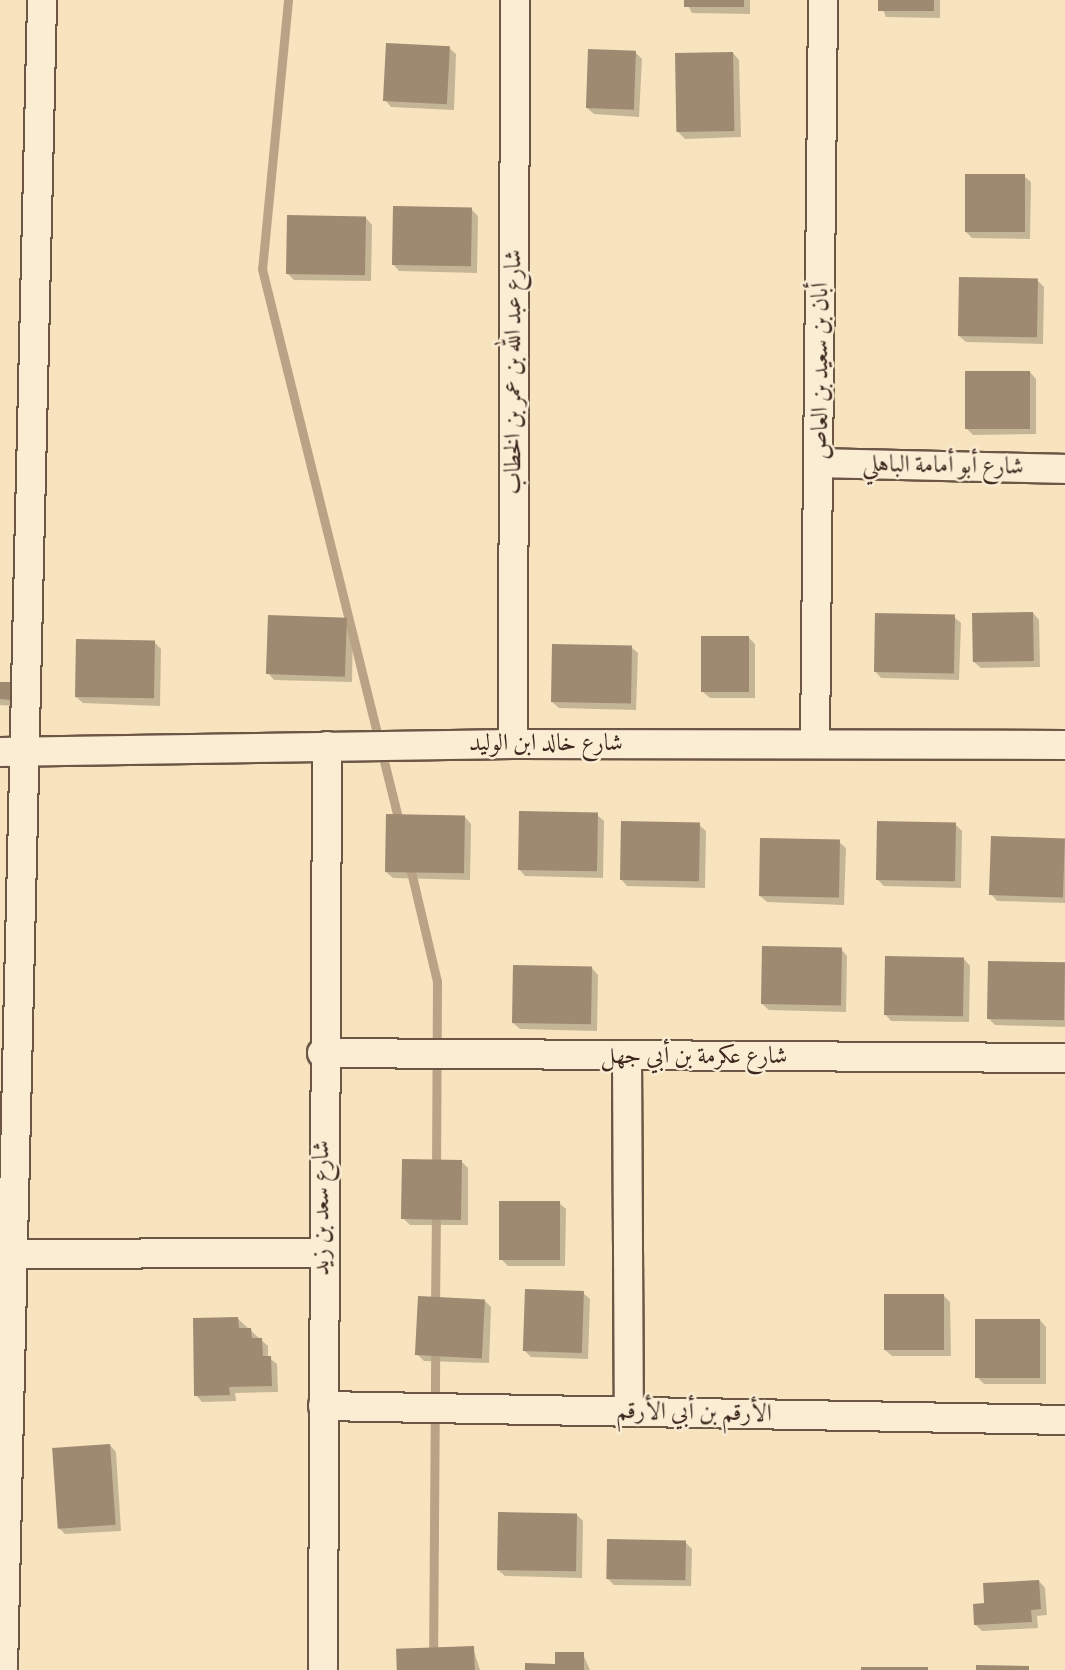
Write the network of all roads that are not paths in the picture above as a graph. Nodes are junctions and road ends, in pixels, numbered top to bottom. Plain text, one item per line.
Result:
1 (42, 0) edge
2 (515, 0) edge
3 (823, 0) edge
4 (820, 463) junction
5 (1065, 469) edge
6 (815, 742) junction
7 (513, 744) junction
8 (1065, 745) edge
9 (327, 746) junction
10 (13, 752) edge
11 (322, 1053) junction
12 (627, 1057) junction
13 (1065, 1058) edge
14 (323, 1253) junction
15 (4, 1254) edge
16 (323, 1406) junction
17 (629, 1412) junction
18 (1065, 1420) edge
19 (3, 1670) edge
20 (323, 1670) edge

1 - 10 street
2 - 7 street, شارع عبد الله بن عمر بن الخطاب
3 - 4 street, أبان بن سعيد بن العاص
4 - 5 street, شارع أبو أمامة الباهلي
4 - 6 street, أبان بن سعيد بن العاص
6 - 7 street, شارع خالد ابن الوليد
6 - 8 street, شارع خالد ابن الوليد
7 - 9 street, شارع خالد ابن الوليد
9 - 10 street, شارع خالد ابن الوليد
9 - 11 street, شارع سعد بن زيد
10 - 15 street
11 - 12 street, شارع عكرمة بن أبي جهل
11 - 14 street, شارع سعد بن زيد
12 - 13 street, شارع عكرمة بن أبي جهل
12 - 17 street
14 - 15 street
14 - 16 street, شارع سعد بن زيد
15 - 19 street
16 - 17 street, الأرقم بن أبي الأرقم
16 - 20 street, شارع سعد بن زيد
17 - 18 street, الأرقم بن أبي الأرقم

